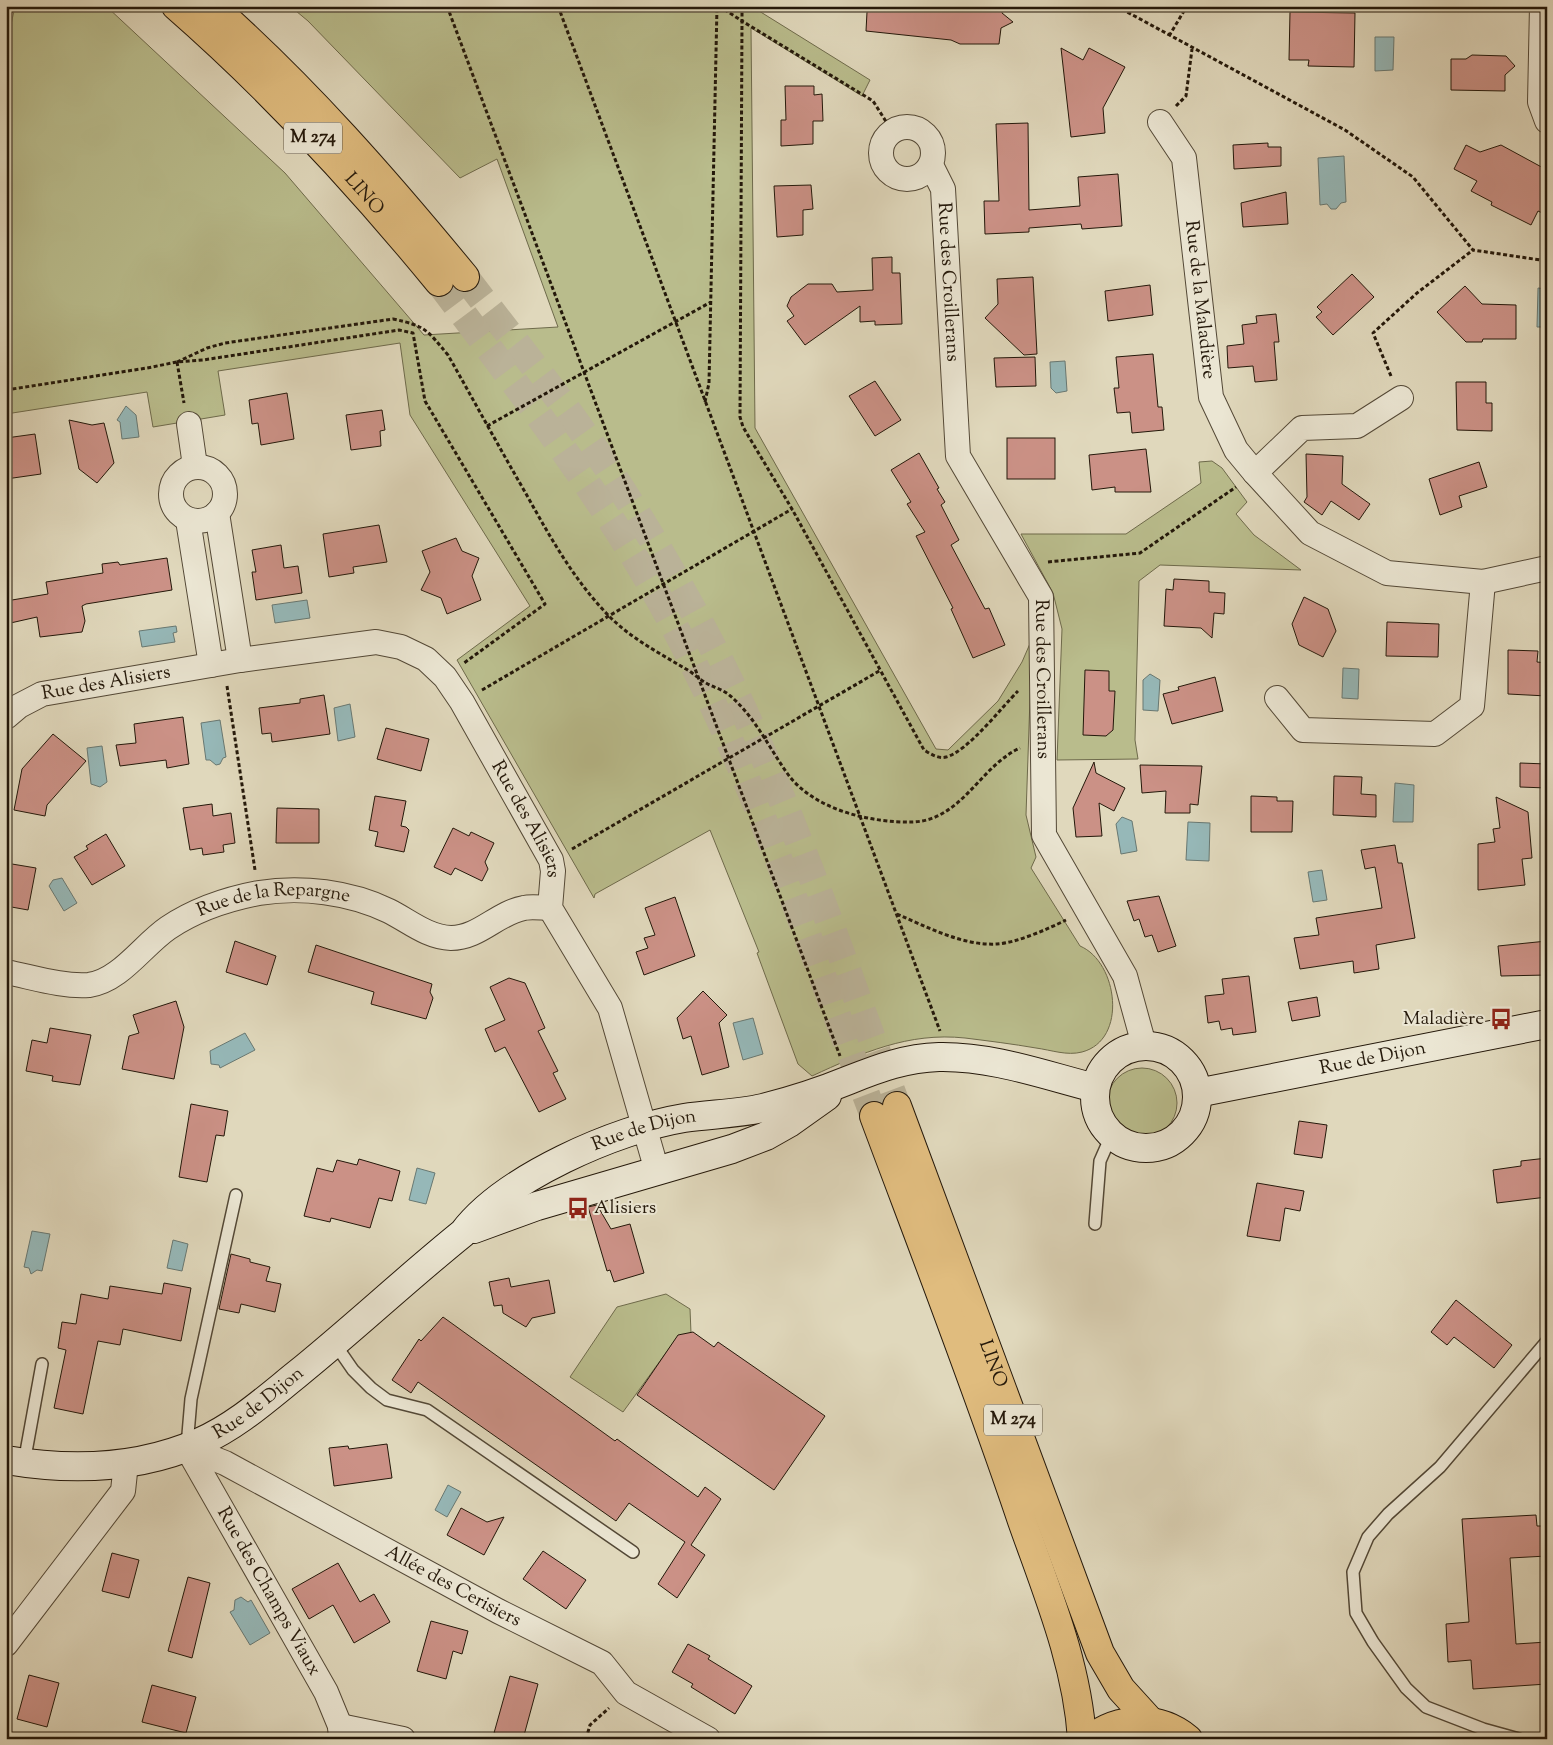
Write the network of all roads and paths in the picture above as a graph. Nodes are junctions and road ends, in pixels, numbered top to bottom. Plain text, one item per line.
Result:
1 (176, 6) edge
2 (212, 6) edge
3 (454, 6) edge
4 (558, 6) edge
5 (718, 6) edge
6 (742, 6) edge
7 (1116, 6) edge
8 (1187, 6) edge
9 (1542, 6) edge
10 (448, 8) edge
11 (742, 21) junction
12 (1169, 36) junction
13 (1192, 49) junction
14 (1547, 121) edge
15 (1160, 122) joint
16 (892, 131) junction
17 (930, 165) junction
18 (1472, 250) junction
19 (1547, 261) edge
20 (711, 302) junction
21 (675, 320) junction
22 (177, 362) junction
23 (584, 370) junction
24 (6, 390) edge
25 (1401, 398) joint
26 (705, 403) junction
27 (188, 424) joint
28 (487, 426) junction
29 (195, 466) junction
30 (1255, 474) junction
31 (792, 509) junction
32 (217, 513) junction
33 (188, 520) junction
34 (752, 531) junction
35 (1022, 565) junction
36 (1547, 568) edge
37 (1482, 582) junction
38 (663, 584) junction
39 (608, 615) junction
40 (225, 662) junction
41 (881, 670) junction
42 (697, 676) junction
43 (445, 677) junction
44 (1042, 678) junction
45 (1277, 698) dead end
46 (462, 702) junction
47 (819, 705) junction
48 (6, 718) edge
49 (765, 736) junction
50 (1043, 747) junction
51 (728, 758) junction
52 (860, 817) junction
53 (552, 860) junction
54 (259, 893) junction
55 (550, 908) junction
56 (1087, 910) junction
57 (896, 914) junction
58 (6, 972) edge
59 (1547, 1024) edge
60 (1144, 1045) junction
61 (950, 1057) junction
62 (849, 1080) junction
63 (1094, 1088) junction
64 (1197, 1093) junction
65 (644, 1127) junction
66 (1111, 1136) junction
67 (657, 1171) junction
68 (236, 1195) dead end
69 (1095, 1224) dead end
70 (463, 1233) junction
71 (1547, 1341) edge
72 (335, 1344) junction
73 (42, 1364) dead end
74 (187, 1448) junction
75 (15, 1461) edge
76 (126, 1463) junction
77 (633, 1552) dead end
78 (6, 1644) edge
79 (626, 1693) junction
80 (1151, 1722) junction
81 (340, 1732) edge
82 (403, 1739) edge
83 (586, 1739) edge
84 (708, 1739) edge
85 (1082, 1739) edge
86 (1090, 1739) edge
87 (1188, 1739) edge
88 (1519, 1739) edge

1 - 2 highway, LINO / M 274
3 - 10 path
4 - 21 path
5 - 11 path
5 - 20 path
6 - 11 path
7 - 12 path
8 - 12 path
9 - 14 street
10 - 23 path
11 - 16 path
11 - 31 path
12 - 13 path
13 - 15 path
13 - 18 path
15 - 30 street, Rue de la Maladière
16 - 17 street, Rue des Croillerans
16 - 17 street
17 - 35 street, Rue des Croillerans
18 - 19 path
18 - 25 path
20 - 21 path
20 - 26 path
21 - 23 path
21 - 26 path
22 - 24 path
22 - 27 path
22 - 28 path
22 - 43 path
23 - 28 path
23 - 38 path
25 - 30 street
26 - 34 path
27 - 29 street
28 - 39 path
29 - 32 street
29 - 33 street
30 - 35 path
30 - 37 street, Rue de la Maladière
31 - 34 path
31 - 41 path
32 - 33 street
32 - 40 street
33 - 40 street
34 - 38 path
34 - 47 path
35 - 44 street, Rue des Croillerans
36 - 37 street, Rue de la Maladière
37 - 45 street
38 - 39 path
38 - 42 path
39 - 42 path
39 - 46 path
40 - 43 street, Rue des Alisiers
40 - 48 street, Rue des Alisiers
40 - 54 path
41 - 44 path
41 - 47 path
42 - 49 path
42 - 51 path
43 - 46 street, Rue des Alisiers
44 - 50 street, Rue des Croillerans
46 - 53 street, Rue des Alisiers
47 - 49 path
47 - 52 path
49 - 51 path
49 - 52 path
50 - 52 path
50 - 56 street, Rue des Croillerans
51 - 53 path
51 - 62 path
52 - 57 path
53 - 55 street, Rue des Alisiers
54 - 55 street, Rue de la Repargne
54 - 58 street, Rue de la Repargne
55 - 65 street, Rue des Alisiers
56 - 57 path
56 - 60 street, Rue des Croillerans
57 - 61 path
59 - 64 street, Rue de Dijon
60 - 63 street
60 - 64 street
61 - 62 street, Rue de Dijon
61 - 63 street, Rue de Dijon
62 - 65 street, Rue de Dijon
62 - 67 street, Rue de Dijon
63 - 66 street
64 - 66 street
65 - 67 street, Rue des Alisiers
65 - 70 street, Rue de Dijon
66 - 69 lane
67 - 70 street, Rue de Dijon
68 - 74 lane
70 - 72 street, Rue de Dijon
71 - 88 lane
72 - 74 street, Rue de Dijon
72 - 77 lane
73 - 75 lane
74 - 76 street, Rue de Dijon
74 - 79 street, Allée des Cerisiers
74 - 81 street, Rue des Champs Viaux
75 - 76 street, Rue de Dijon
76 - 78 street
79 - 83 path
79 - 84 street, Allée des Cerisiers
80 - 85 highway, LINO / M 274
80 - 86 highway, LINO
80 - 87 highway, LINO
81 - 82 street

